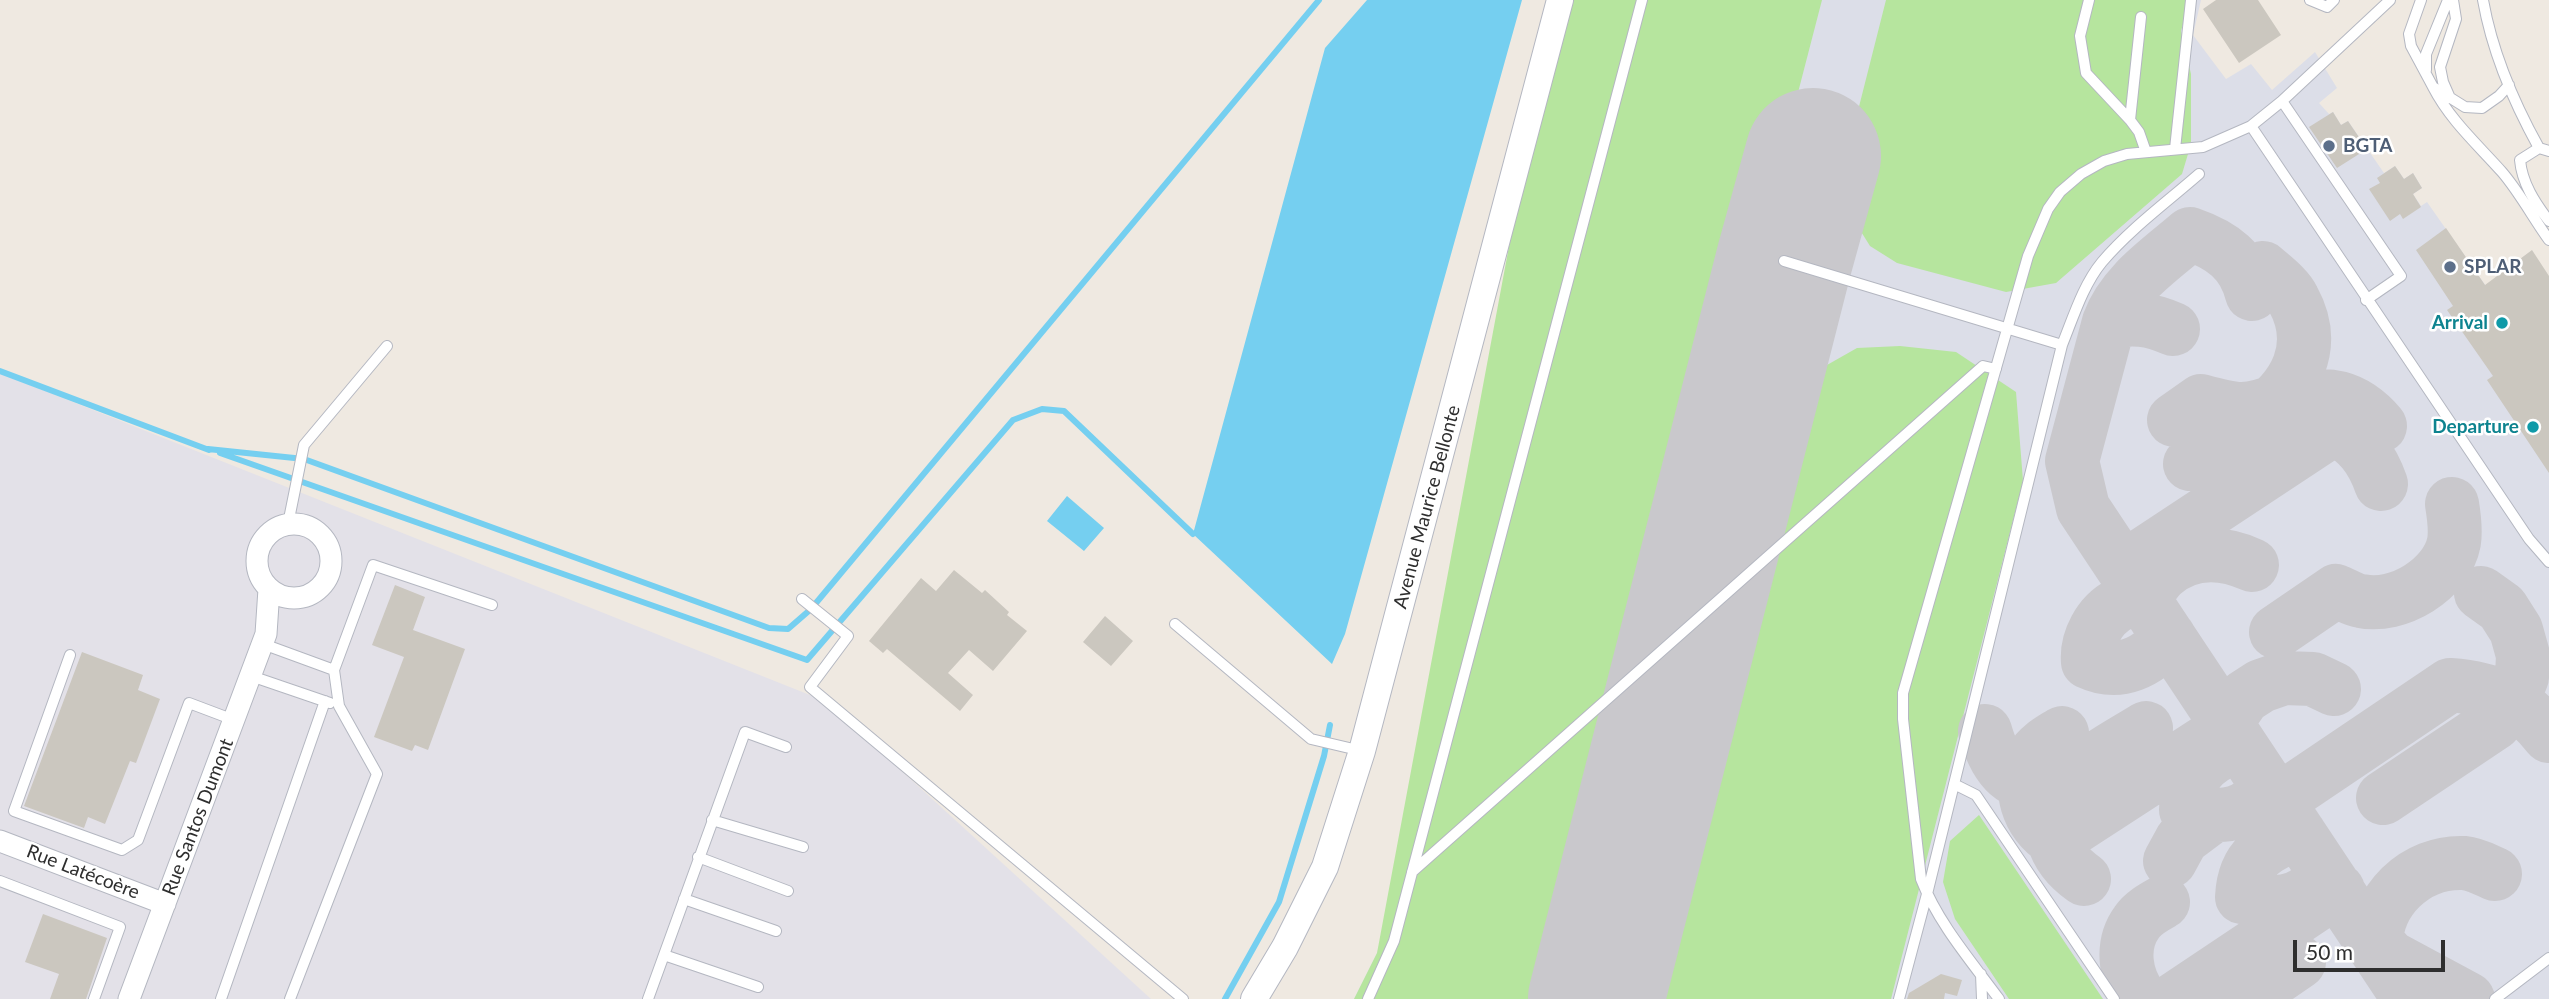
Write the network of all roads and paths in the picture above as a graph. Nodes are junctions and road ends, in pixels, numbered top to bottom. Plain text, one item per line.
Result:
1 (1560, 0) edge
2 (1642, 0) edge
3 (2089, 0) edge
4 (2192, 0) edge
5 (2310, 0) edge
6 (2334, 0) edge
7 (2390, 0) edge
8 (2421, 0) edge
9 (2448, 0) edge
10 (2454, 0) edge
11 (2483, 4) edge
12 (2141, 17) dead end
13 (2426, 74) junction
14 (2509, 85) junction
15 (2433, 87) junction
16 (2450, 98) junction
17 (2282, 101) junction
18 (2130, 120) junction
19 (2251, 126) junction
20 (2175, 149) junction
21 (2544, 150) edge
22 (2146, 152) junction
23 (2199, 174) dead end
24 (2549, 222) edge
25 (2549, 240) edge
26 (1784, 261) dead end
27 (2366, 300) junction
28 (2007, 330) junction
29 (2062, 345) junction
30 (387, 346) dead end
31 (1996, 369) junction
32 (288, 524) junction
33 (2549, 562) edge
34 (269, 590) junction
35 (297, 598) junction
36 (802, 599) dead end
37 (492, 605) dead end
38 (1175, 624) dead end
39 (265, 639) junction
40 (71, 655) dead end
41 (334, 670) junction
42 (251, 676) junction
43 (325, 701) junction
44 (339, 706) junction
45 (234, 720) junction
46 (786, 747) dead end
47 (1351, 748) junction
48 (1954, 784) junction
49 (712, 820) junction
50 (0, 841) edge
51 (803, 847) dead end
52 (698, 858) junction
53 (1412, 872) junction
54 (0, 881) edge
55 (789, 891) dead end
56 (1927, 894) junction
57 (684, 899) junction
58 (165, 904) junction
59 (776, 931) dead end
60 (664, 955) junction
61 (2549, 958) edge
62 (1981, 974) junction
63 (758, 987) dead end
64 (94, 999) edge
65 (129, 999) edge
66 (222, 999) edge
67 (290, 999) edge
68 (649, 999) edge
69 (1182, 999) edge
70 (1254, 999) edge
71 (1367, 999) edge
72 (1899, 999) edge
73 (1982, 999) edge
74 (1999, 999) edge
75 (2114, 999) edge
76 (2495, 999) edge

1 - 47 street, Avenue Maurice Bellonte
2 - 53 lane
3 - 18 lane
4 - 20 lane
5 - 6 lane
7 - 17 lane
8 - 13 lane
9 - 13 lane
10 - 16 lane
11 - 14 lane
12 - 18 lane
13 - 15 lane
14 - 16 lane
14 - 21 lane
15 - 16 lane
15 - 25 lane
17 - 19 lane
17 - 27 lane
18 - 22 lane
19 - 20 lane
19 - 27 lane
20 - 22 lane
21 - 24 lane
22 - 28 lane
23 - 29 lane
26 - 28 lane
27 - 33 lane
28 - 29 lane
28 - 31 lane
29 - 48 lane
30 - 32 lane
31 - 53 lane
31 - 56 lane
32 - 34 street
32 - 35 street
34 - 35 street
34 - 39 street
35 - 39 street
36 - 69 lane
37 - 41 lane
38 - 47 lane
39 - 41 lane
39 - 42 street, Rue Santos Dumont
40 - 45 lane
41 - 44 lane
42 - 43 lane
42 - 45 street, Rue Santos Dumont
43 - 44 lane
43 - 66 lane
44 - 67 lane
45 - 58 street, Rue Santos Dumont
46 - 49 lane
47 - 70 street, Avenue Maurice Bellonte
48 - 56 lane
48 - 75 lane
49 - 51 lane
49 - 52 lane
50 - 58 street, Rue Latécoère
52 - 55 lane
52 - 57 lane
53 - 71 lane
54 - 64 lane
56 - 62 lane
56 - 72 lane
57 - 59 lane
57 - 60 lane
58 - 65 street, Rue Santos Dumont
60 - 63 lane
60 - 68 lane
61 - 76 lane
62 - 73 lane
62 - 74 lane

